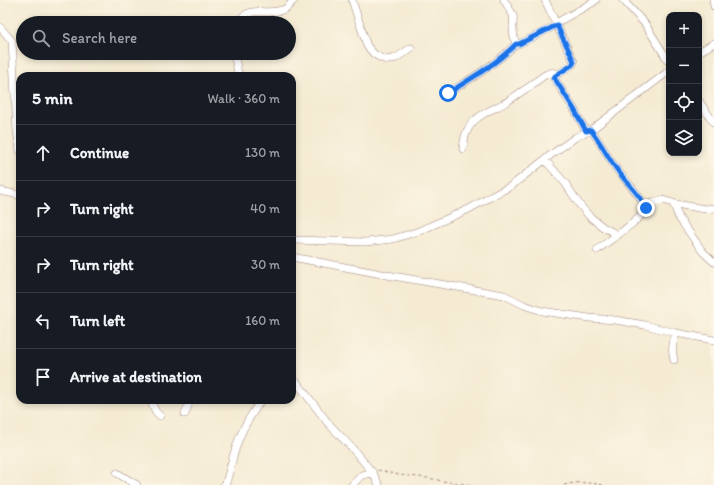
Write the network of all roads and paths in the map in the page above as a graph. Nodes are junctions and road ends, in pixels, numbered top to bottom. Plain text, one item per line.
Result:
1 (294, 0) edge
2 (352, 0) edge
3 (504, 0) edge
4 (546, 0) edge
5 (596, 0) edge
6 (623, 0) edge
7 (713, 0) edge
8 (714, 6) edge
9 (242, 16) edge
10 (557, 24) junction
11 (0, 27) edge
12 (714, 43) edge
13 (516, 44) junction
14 (411, 48) dead end
15 (702, 50) edge
16 (666, 57) edge
17 (235, 60) edge
18 (238, 72) edge
19 (666, 73) edge
20 (558, 74) junction
21 (448, 93) dead end
22 (702, 105) edge
23 (16, 113) edge
24 (714, 123) edge
25 (589, 130) junction
26 (463, 149) dead end
27 (545, 160) junction
28 (0, 192) edge
29 (16, 194) edge
30 (673, 203) junction
31 (645, 205) junction
32 (714, 208) edge
33 (618, 234) junction
34 (296, 240) edge
35 (597, 250) dead end
36 (296, 258) edge
37 (714, 262) edge
38 (676, 333) junction
39 (714, 340) edge
40 (674, 360) dead end
41 (296, 381) edge
42 (152, 404) edge
43 (189, 404) edge
44 (259, 404) edge
45 (185, 414) dead end
46 (160, 416) dead end
47 (371, 471) junction
48 (117, 473) dead end
49 (137, 485) edge
50 (224, 485) edge
51 (352, 485) edge
52 (379, 485) edge
53 (472, 485) edge
54 (564, 485) edge
55 (604, 485) edge

1 - 9 street
2 - 14 street
3 - 13 street
4 - 10 street
5 - 10 street
6 - 16 street
7 - 8 street
10 - 13 street
10 - 20 street
11 - 23 street
12 - 15 street
13 - 21 street
17 - 18 street
19 - 25 street
20 - 25 street
20 - 26 street
22 - 24 street
25 - 27 street
25 - 31 street
27 - 33 street
27 - 34 street
28 - 29 street
30 - 31 street
30 - 32 street
30 - 37 street
31 - 33 street
33 - 35 street
36 - 38 street
38 - 39 street
38 - 40 street
41 - 47 street
42 - 46 street
43 - 45 street
44 - 50 street
47 - 51 street
47 - 52 street
47 - 53 path
48 - 49 street
54 - 55 path

